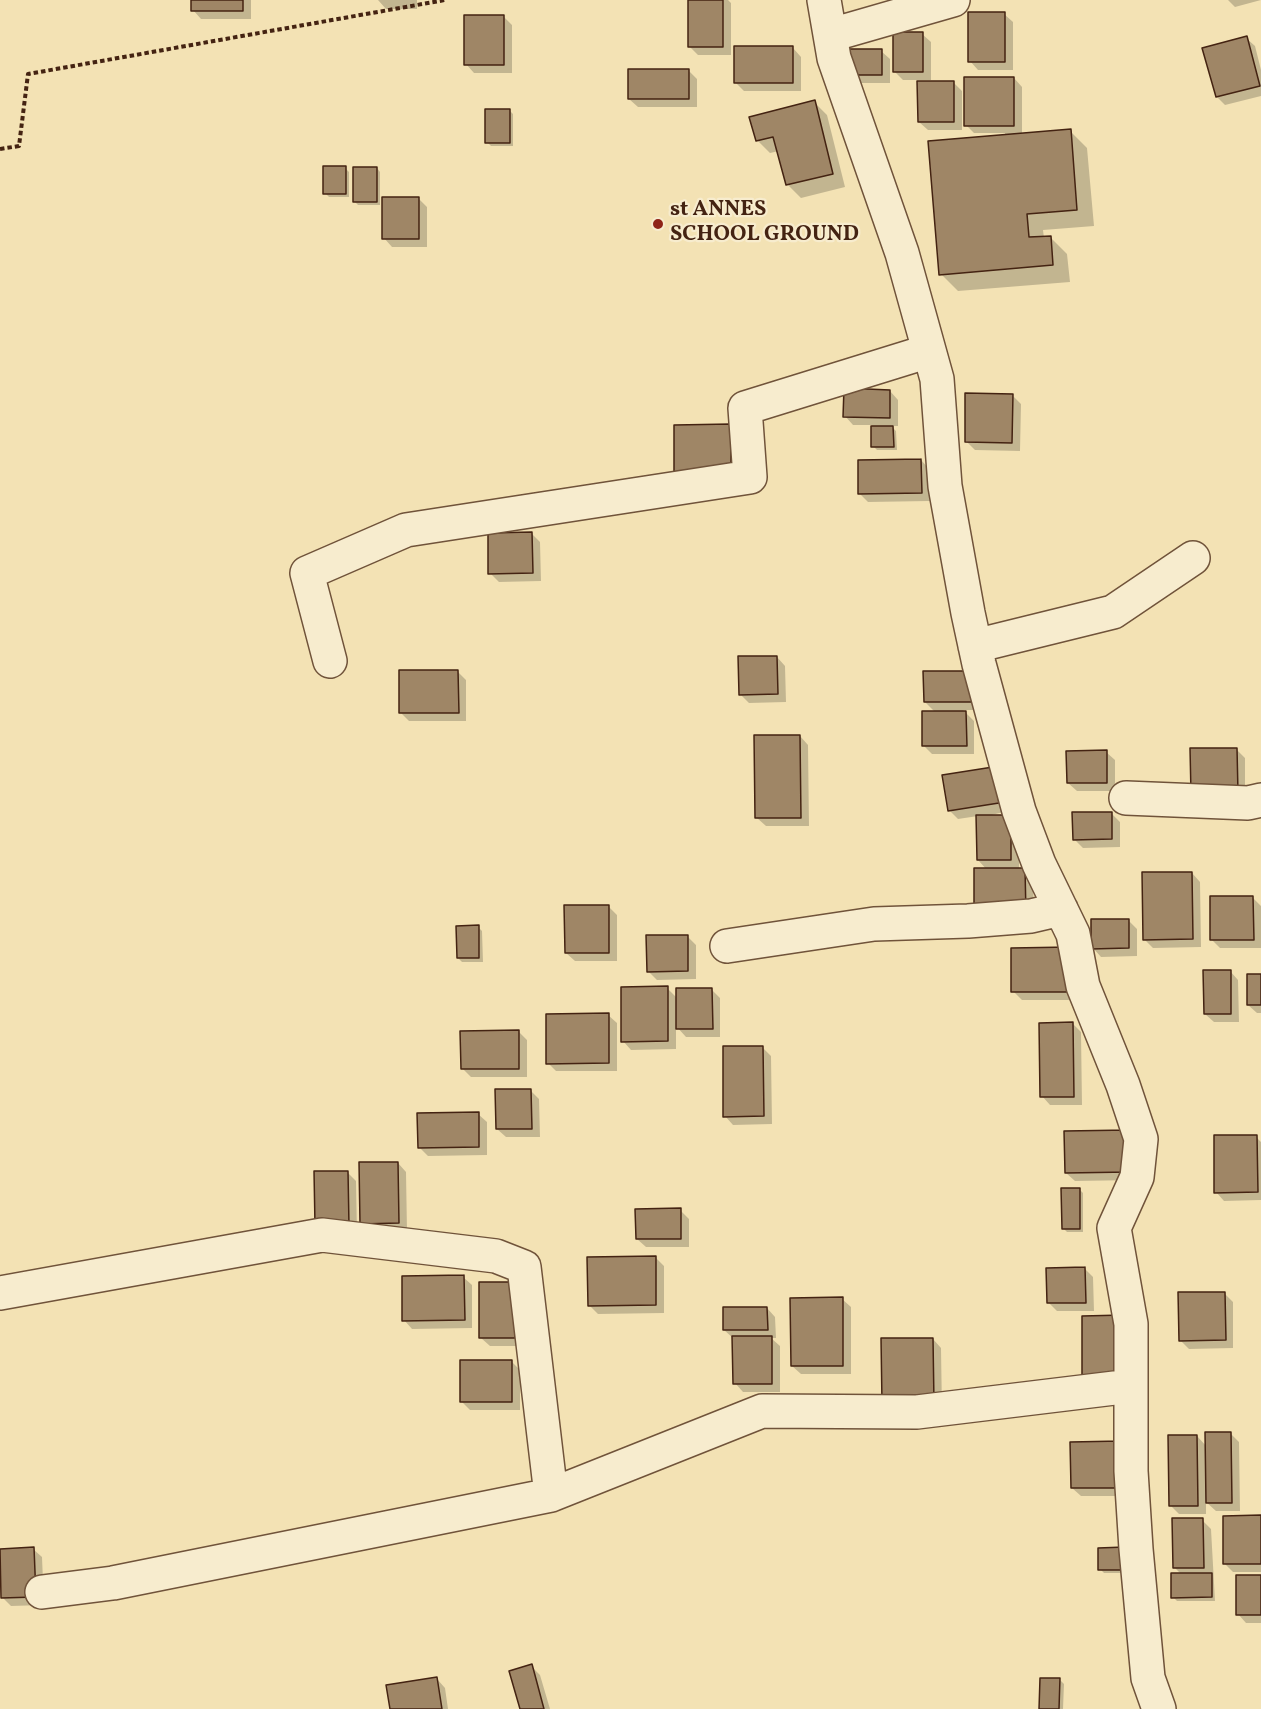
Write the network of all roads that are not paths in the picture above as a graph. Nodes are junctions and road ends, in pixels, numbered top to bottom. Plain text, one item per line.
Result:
1 (824, 0) edge
2 (953, 0) edge
3 (831, 35) junction
4 (929, 351) junction
5 (1193, 558) dead end
6 (975, 646) junction
7 (330, 662) dead end
8 (1126, 798) dead end
9 (1261, 800) edge
10 (1061, 909) junction
11 (726, 946) dead end
12 (0, 1293) edge
13 (1131, 1386) junction
14 (551, 1495) junction
15 (42, 1592) dead end
16 (1159, 1709) edge

1 - 3 street
2 - 3 street
3 - 4 street
4 - 6 street
4 - 7 street
5 - 6 street
6 - 10 street
8 - 9 street
10 - 11 street
10 - 13 street
12 - 14 street
13 - 14 street
13 - 16 street
14 - 15 street

